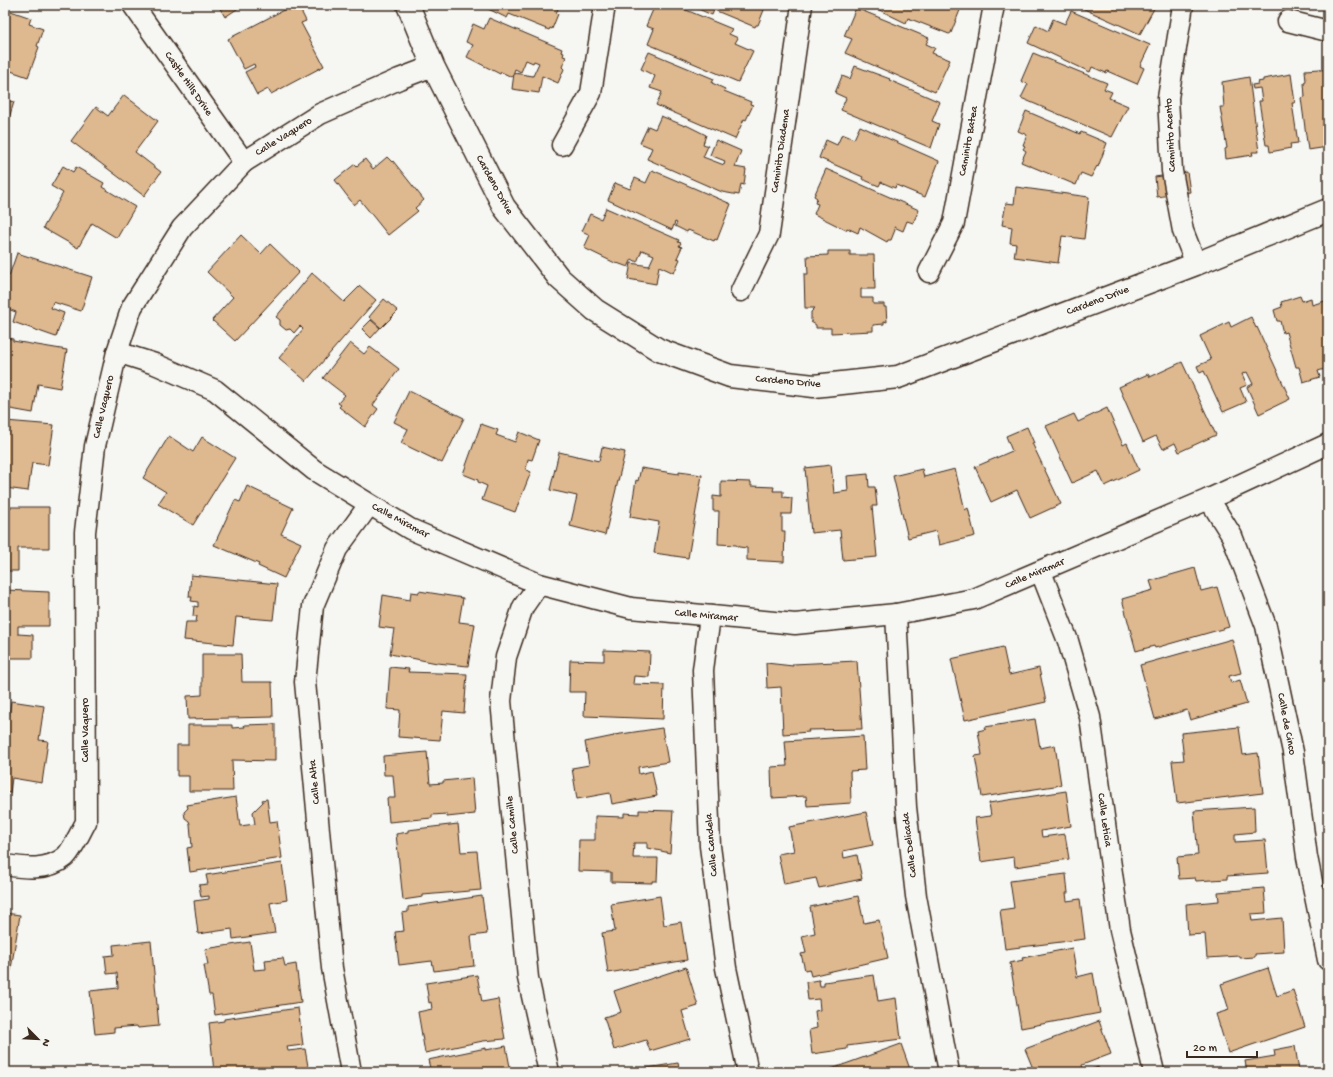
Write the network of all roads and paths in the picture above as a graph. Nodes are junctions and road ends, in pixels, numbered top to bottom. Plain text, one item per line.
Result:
1 (132, 5) edge
2 (408, 5) edge
3 (605, 5) edge
4 (802, 5) edge
5 (994, 5) edge
6 (1183, 5) edge
7 (1288, 21) dead end
8 (1328, 31) edge
9 (434, 66) junction
10 (562, 145) dead end
11 (244, 162) junction
12 (1328, 210) edge
13 (1196, 264) junction
14 (930, 272) dead end
15 (741, 291) dead end
16 (117, 352) junction
17 (1328, 444) edge
18 (1209, 499) junction
19 (369, 505) junction
20 (1041, 572) junction
21 (539, 584) junction
22 (896, 614) junction
23 (710, 616) junction
24 (14, 866) edge
25 (1328, 960) edge
26 (351, 1072) edge
27 (549, 1072) edge
28 (748, 1072) edge
29 (949, 1072) edge
30 (1154, 1072) edge

1 - 11 street, Castle Hills Drive
2 - 9 street, Cardeno Drive
3 - 10 street
4 - 15 street, Caminito Diadema
5 - 14 street, Caminito Batea
6 - 13 street, Caminito Acento
7 - 8 street
9 - 11 street, Calle Vaquero
9 - 13 street, Cardeno Drive
11 - 16 street, Calle Vaquero
12 - 13 street, Cardeno Drive
16 - 19 street, Calle Miramar
16 - 24 street, Calle Vaquero
17 - 18 street, Calle Miramar
18 - 20 street, Calle Miramar
18 - 25 street, Calle de Cinco
19 - 21 street, Calle Miramar
19 - 26 street, Calle Alta
20 - 22 street, Calle Miramar
20 - 30 street, Calle Leticia
21 - 23 street, Calle Miramar
21 - 27 street, Calle Camille
22 - 23 street, Calle Miramar
22 - 29 street, Calle Delicada
23 - 28 street, Calle Candela

